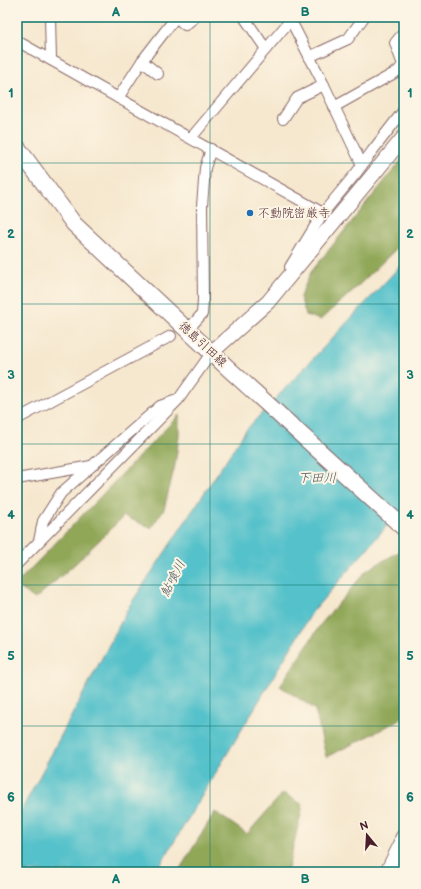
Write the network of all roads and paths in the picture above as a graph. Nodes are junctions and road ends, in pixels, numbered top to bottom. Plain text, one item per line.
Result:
1 (50, 17) edge
2 (176, 17) edge
3 (195, 17) edge
4 (244, 17) edge
5 (364, 17) edge
6 (291, 18) edge
7 (404, 32) edge
8 (17, 41) edge
9 (266, 49) junction
10 (310, 57) junction
11 (51, 60) junction
12 (142, 61) junction
13 (158, 74) dead end
14 (324, 85) junction
15 (118, 98) junction
16 (334, 107) junction
17 (404, 110) edge
18 (283, 119) dead end
19 (404, 137) edge
20 (191, 138) junction
21 (17, 147) edge
22 (211, 149) junction
23 (362, 165) junction
24 (324, 213) junction
25 (268, 302) junction
26 (193, 324) dead end
27 (171, 336) dead end
28 (212, 352) junction
29 (178, 400) junction
30 (17, 419) edge
31 (91, 466) junction
32 (17, 479) edge
33 (404, 528) edge
34 (39, 542) junction
35 (17, 564) edge
36 (404, 838) edge
37 (387, 872) edge
38 (396, 872) edge

1 - 11 street
2 - 3 street
2 - 12 street
4 - 9 street
5 - 10 street
6 - 9 street
6 - 10 street
7 - 16 street
8 - 11 street
9 - 20 street
10 - 14 street
11 - 15 street
12 - 13 street
12 - 15 street
14 - 16 street
14 - 18 street
15 - 20 street
16 - 23 street
17 - 23 street
19 - 25 street
20 - 22 street
21 - 28 main road, 徳島引田線
22 - 24 street
22 - 26 street
23 - 24 street
24 - 25 street
25 - 28 street
27 - 30 street
28 - 29 street
28 - 33 main road, 徳島引田線
29 - 31 street
29 - 34 street
31 - 32 street
31 - 34 street
34 - 35 street
36 - 37 street
36 - 38 street

